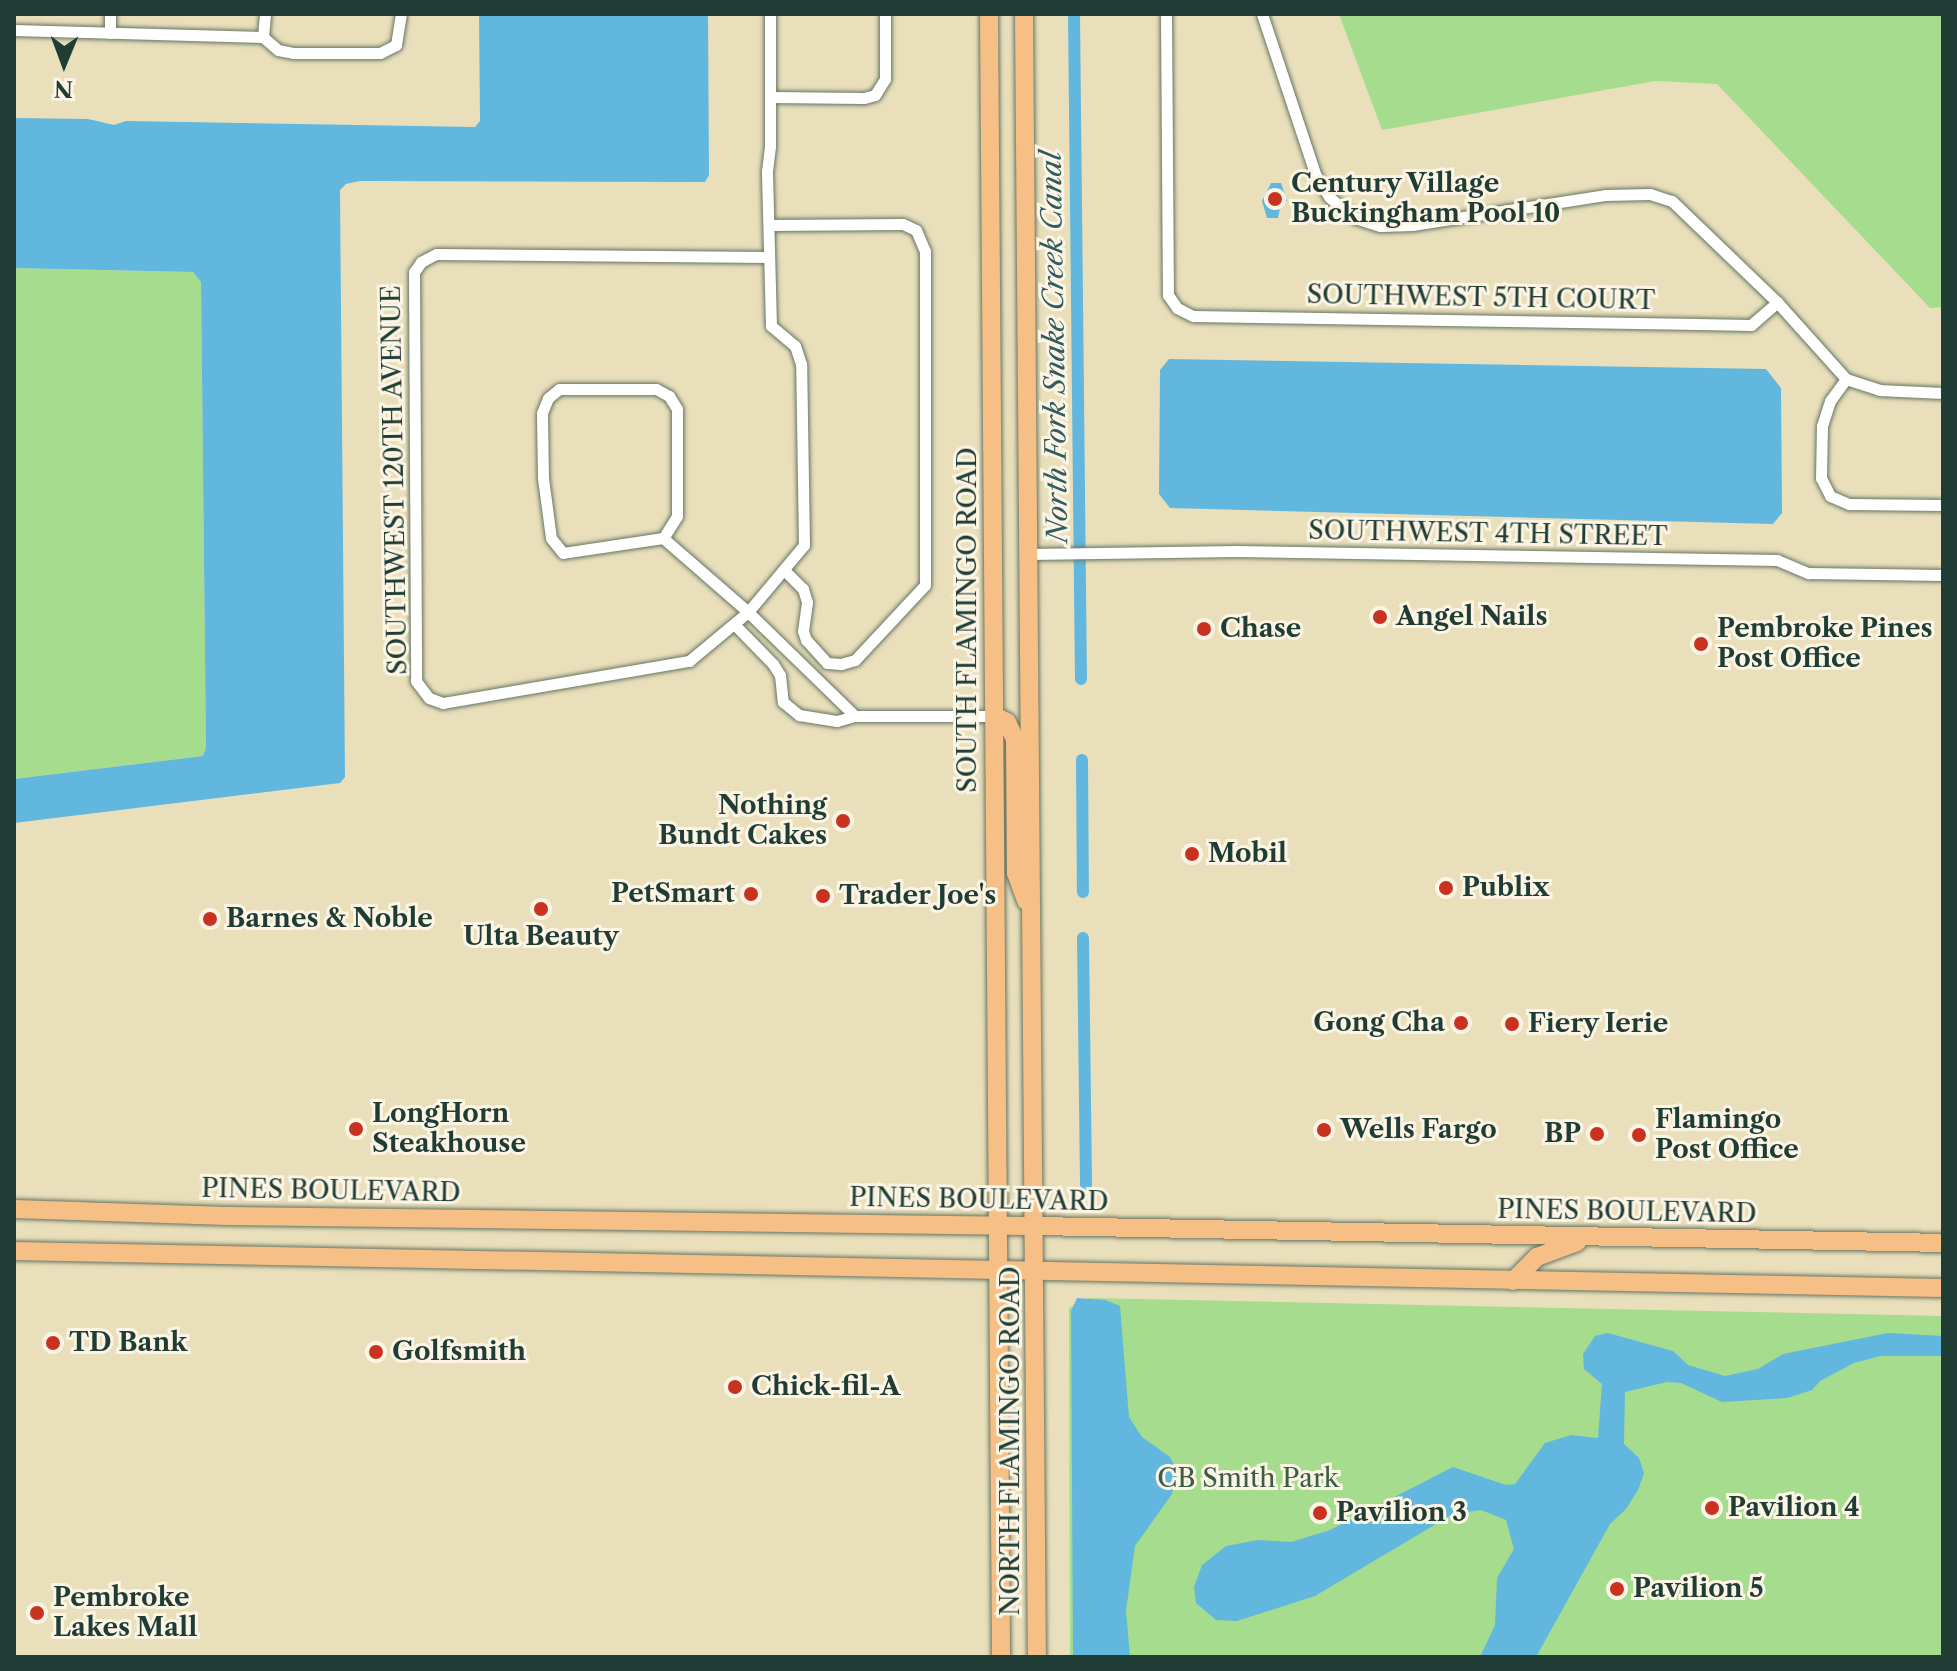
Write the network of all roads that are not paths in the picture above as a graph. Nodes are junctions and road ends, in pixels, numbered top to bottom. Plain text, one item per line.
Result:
1 (110, 14) edge
2 (265, 14) edge
3 (401, 14) edge
4 (770, 14) edge
5 (885, 14) edge
6 (989, 14) edge
7 (1024, 14) edge
8 (1166, 14) edge
9 (1262, 14) edge
10 (14, 30) edge
11 (110, 33) junction
12 (263, 37) junction
13 (771, 97) junction
14 (769, 225) junction
15 (768, 257) junction
16 (1777, 302) junction
17 (1846, 379) junction
18 (1943, 393) edge
19 (1943, 505) edge
20 (663, 538) junction
21 (1029, 554) junction
22 (784, 570) junction
23 (1943, 575) edge
24 (748, 612) junction
25 (734, 624) junction
26 (855, 716) junction
27 (995, 716) junction
28 (1032, 915) junction
29 (14, 1209) edge
30 (997, 1226) junction
31 (1036, 1226) junction
32 (1587, 1238) junction
33 (1943, 1243) edge
34 (14, 1251) edge
35 (998, 1271) junction
36 (1036, 1271) junction
37 (1513, 1281) junction
38 (1943, 1288) edge
39 (1001, 1657) edge
40 (1037, 1657) edge

1 - 11 street
2 - 12 street
3 - 12 street
4 - 13 street
5 - 13 street
6 - 27 highway, SOUTH FLAMINGO ROAD
7 - 21 highway
8 - 16 street, SOUTHWEST 5TH COURT
9 - 16 street
10 - 11 street
11 - 12 street
13 - 14 street
14 - 15 street
14 - 22 street
15 - 22 street
15 - 25 street, SOUTHWEST 120TH AVENUE
16 - 17 street
17 - 18 street
17 - 19 street
20 - 20 street
20 - 24 street
21 - 23 street, SOUTHWEST 4TH STREET
21 - 28 highway
22 - 24 street
24 - 25 street
24 - 26 street
25 - 26 street
26 - 27 street
27 - 28 highway
27 - 30 highway, SOUTH FLAMINGO ROAD
28 - 31 highway
29 - 30 highway, PINES BOULEVARD
30 - 31 highway, PINES BOULEVARD
30 - 35 highway, NORTH FLAMINGO ROAD
31 - 32 highway, PINES BOULEVARD
31 - 36 highway, NORTH FLAMINGO ROAD
32 - 33 highway, PINES BOULEVARD
32 - 37 highway
34 - 35 highway
35 - 36 highway
35 - 39 highway, NORTH FLAMINGO ROAD
36 - 37 highway
36 - 40 highway, NORTH FLAMINGO ROAD
37 - 38 highway

